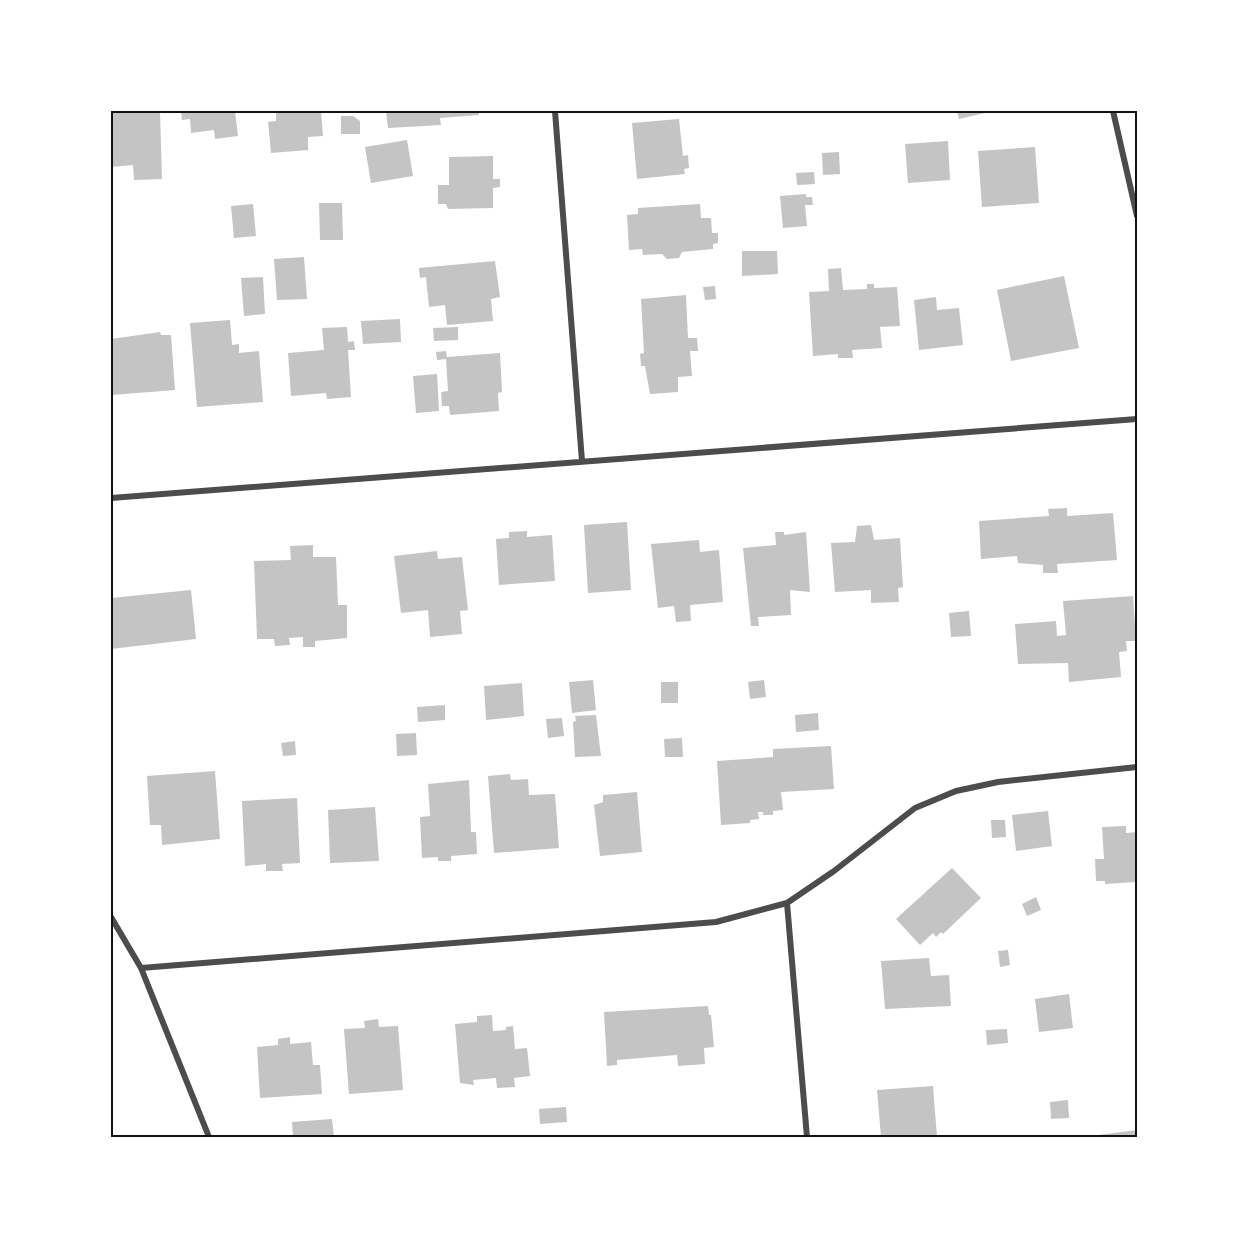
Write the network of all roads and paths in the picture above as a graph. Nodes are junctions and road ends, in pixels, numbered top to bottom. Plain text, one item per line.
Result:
1 (555, 111) edge
2 (1113, 111) edge
3 (1137, 216) edge
4 (1137, 419) edge
5 (582, 461) junction
6 (111, 498) edge
7 (1137, 767) edge
8 (787, 903) junction
9 (111, 917) edge
10 (141, 968) junction
11 (209, 1137) edge
12 (807, 1137) edge

1 - 5 street
2 - 3 street
4 - 5 street
5 - 6 street
7 - 8 street
8 - 10 street
8 - 12 street
9 - 10 street
10 - 11 street

